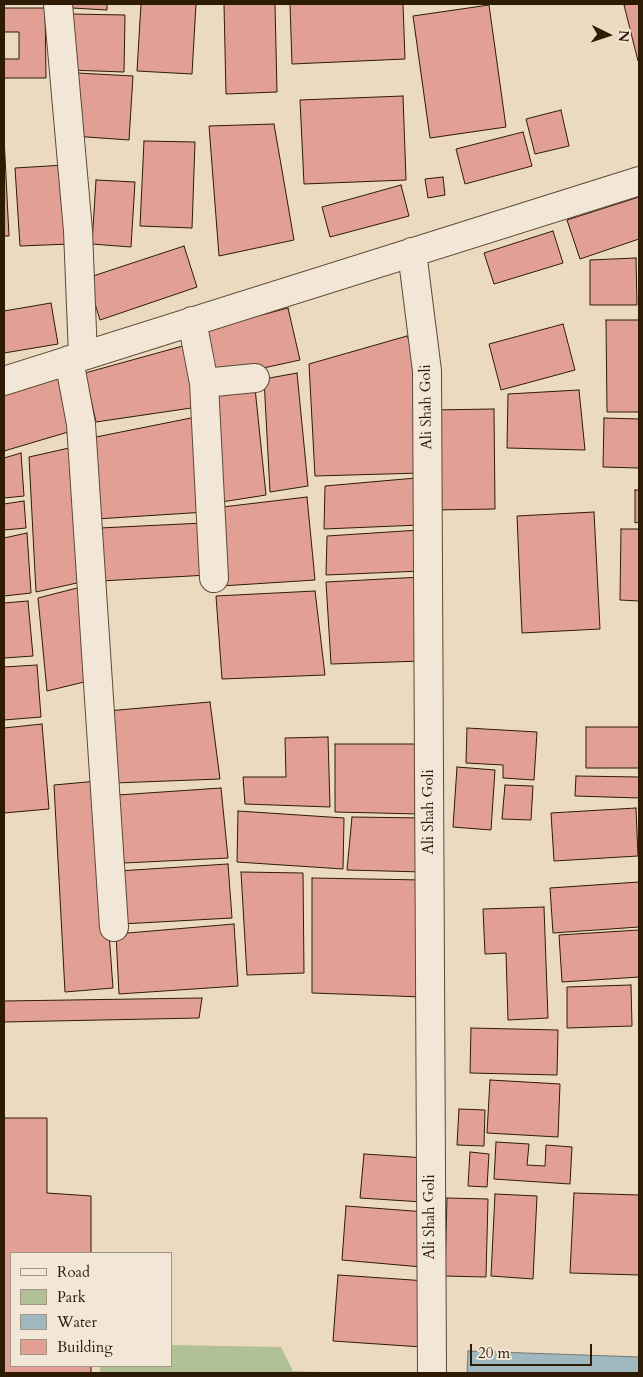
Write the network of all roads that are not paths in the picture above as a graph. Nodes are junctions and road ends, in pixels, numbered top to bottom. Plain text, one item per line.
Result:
1 (58, 4) edge
2 (639, 181) edge
3 (412, 252) junction
4 (192, 321) junction
5 (76, 358) junction
6 (256, 378) dead end
7 (4, 381) edge
8 (204, 383) junction
9 (214, 578) dead end
10 (114, 927) dead end
11 (432, 1373) edge

1 - 5 street
2 - 3 street
3 - 4 street
3 - 11 street, Ali Shah Goli
4 - 5 street
4 - 8 street
5 - 7 street
5 - 10 street
6 - 8 street
8 - 9 street

